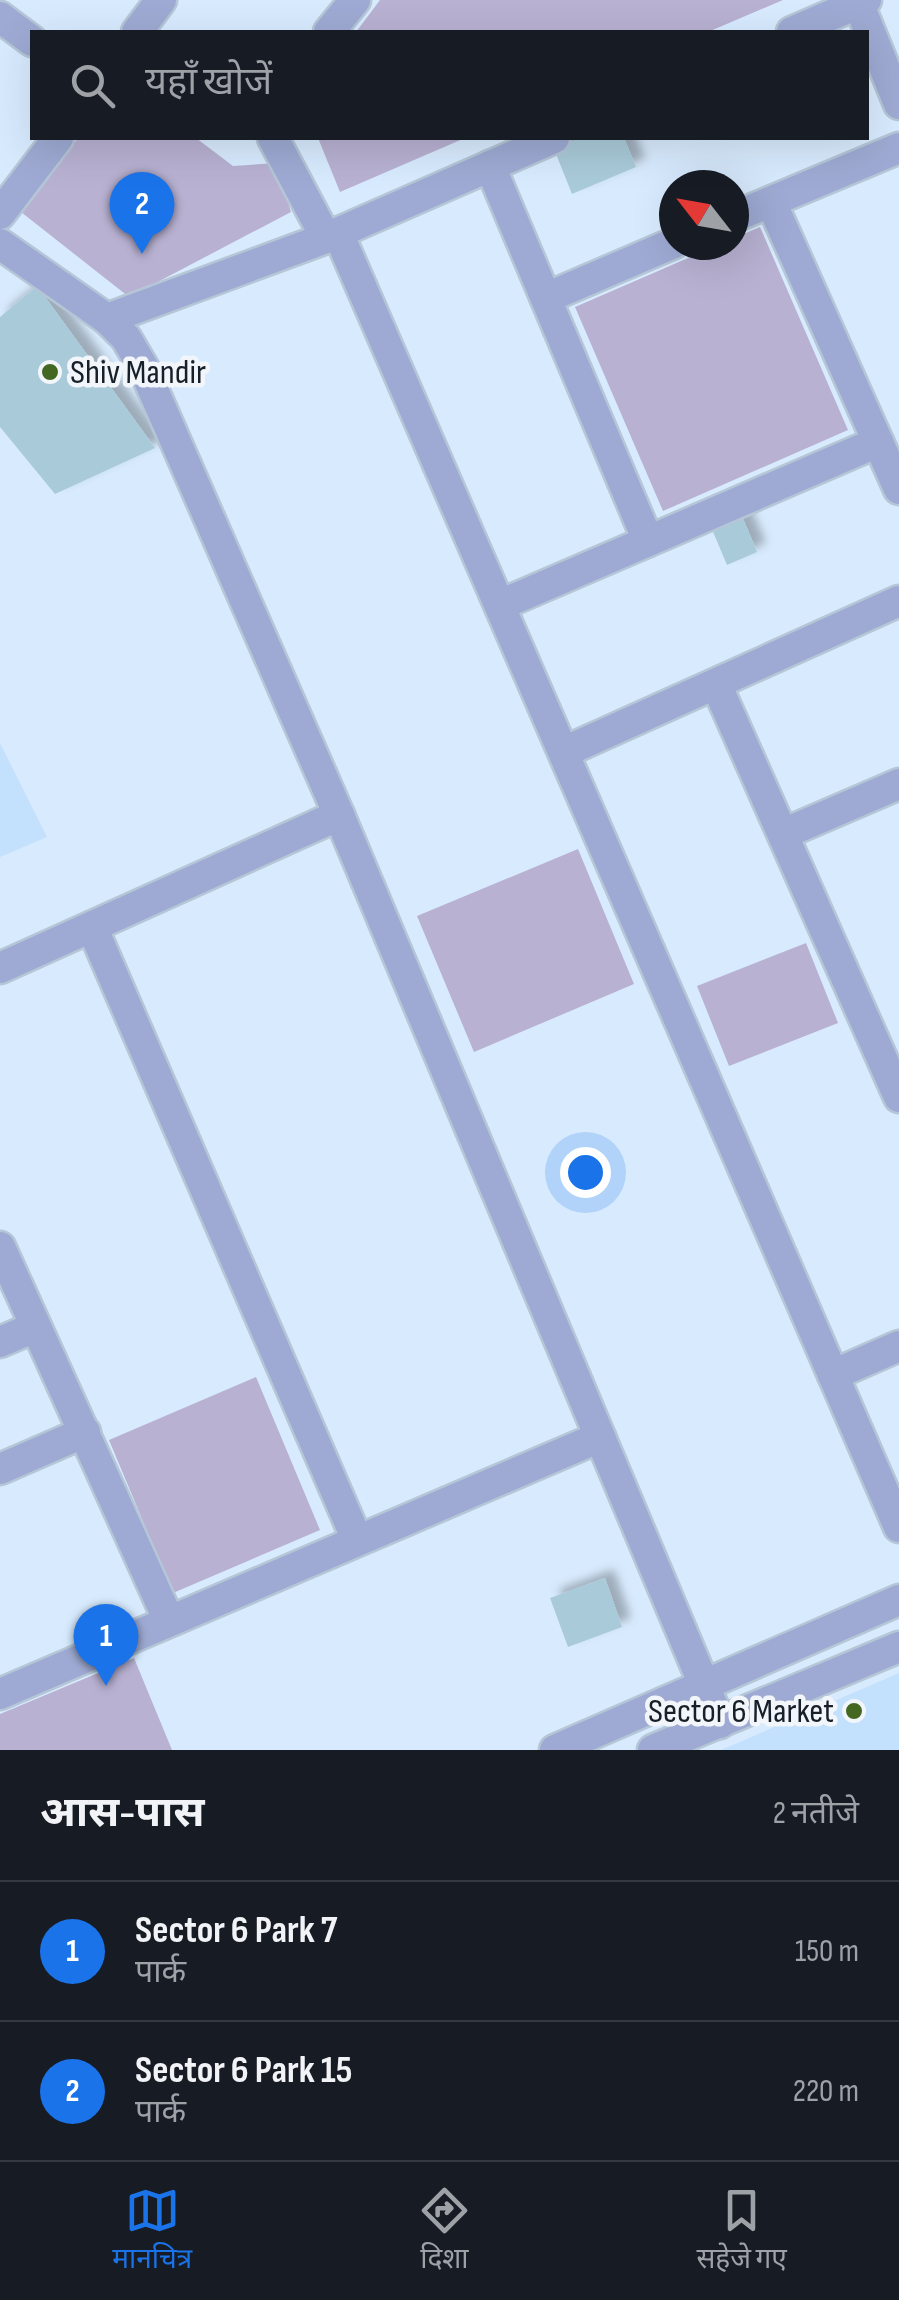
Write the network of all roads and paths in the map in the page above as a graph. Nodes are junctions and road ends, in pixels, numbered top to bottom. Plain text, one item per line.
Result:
1 (161, 0) edge
2 (355, 0) edge
3 (861, 1) edge
4 (0, 17) edge
5 (138, 30) edge
6 (332, 30) edge
7 (796, 30) edge
8 (30, 40) edge
9 (899, 104) edge
10 (56, 140) edge
11 (274, 140) edge
12 (549, 140) edge
13 (899, 148) edge
14 (490, 166) junction
15 (771, 202) junction
16 (749, 211) edge
17 (0, 214) edge
18 (332, 235) junction
19 (659, 249) edge
20 (3, 252) edge
21 (546, 298) junction
22 (107, 319) junction
23 (878, 442) junction
24 (899, 489) edge
25 (648, 541) junction
26 (899, 601) edge
27 (500, 605) junction
28 (716, 684) junction
29 (564, 752) junction
30 (899, 784) edge
31 (339, 816) junction
32 (783, 834) junction
33 (92, 926) junction
34 (0, 968) edge
35 (899, 1097) edge
36 (0, 1247) edge
37 (34, 1327) junction
38 (0, 1342) edge
39 (899, 1346) edge
40 (833, 1375) junction
41 (85, 1432) junction
42 (600, 1437) junction
43 (0, 1469) edge
44 (899, 1527) edge
45 (357, 1540) junction
46 (899, 1600) edge
47 (169, 1621) junction
48 (899, 1647) edge
49 (703, 1684) junction
50 (0, 1694) edge
51 (720, 1723) junction
52 (554, 1750) edge
53 (653, 1750) edge

1 - 5 street
2 - 6 street
3 - 7 street
3 - 9 street
4 - 8 street
10 - 17 street
11 - 18 street
12 - 14 street
13 - 15 street
14 - 18 street
14 - 21 street
15 - 16 street
15 - 23 street
18 - 22 street
18 - 27 street
19 - 21 street
20 - 22 street
21 - 25 street
22 - 31 street
23 - 24 street
23 - 25 street
25 - 27 street
26 - 28 street
27 - 29 street
28 - 29 street
28 - 32 street
29 - 40 street
30 - 32 street
31 - 33 street
31 - 42 street
32 - 35 street
33 - 34 street
33 - 45 street
36 - 37 street
37 - 38 street
37 - 41 street
39 - 40 street
40 - 44 street
41 - 43 street
41 - 47 street
42 - 45 street
42 - 49 street
45 - 47 street
46 - 49 street
47 - 50 street
48 - 51 street
49 - 51 street
49 - 52 street
51 - 53 street

